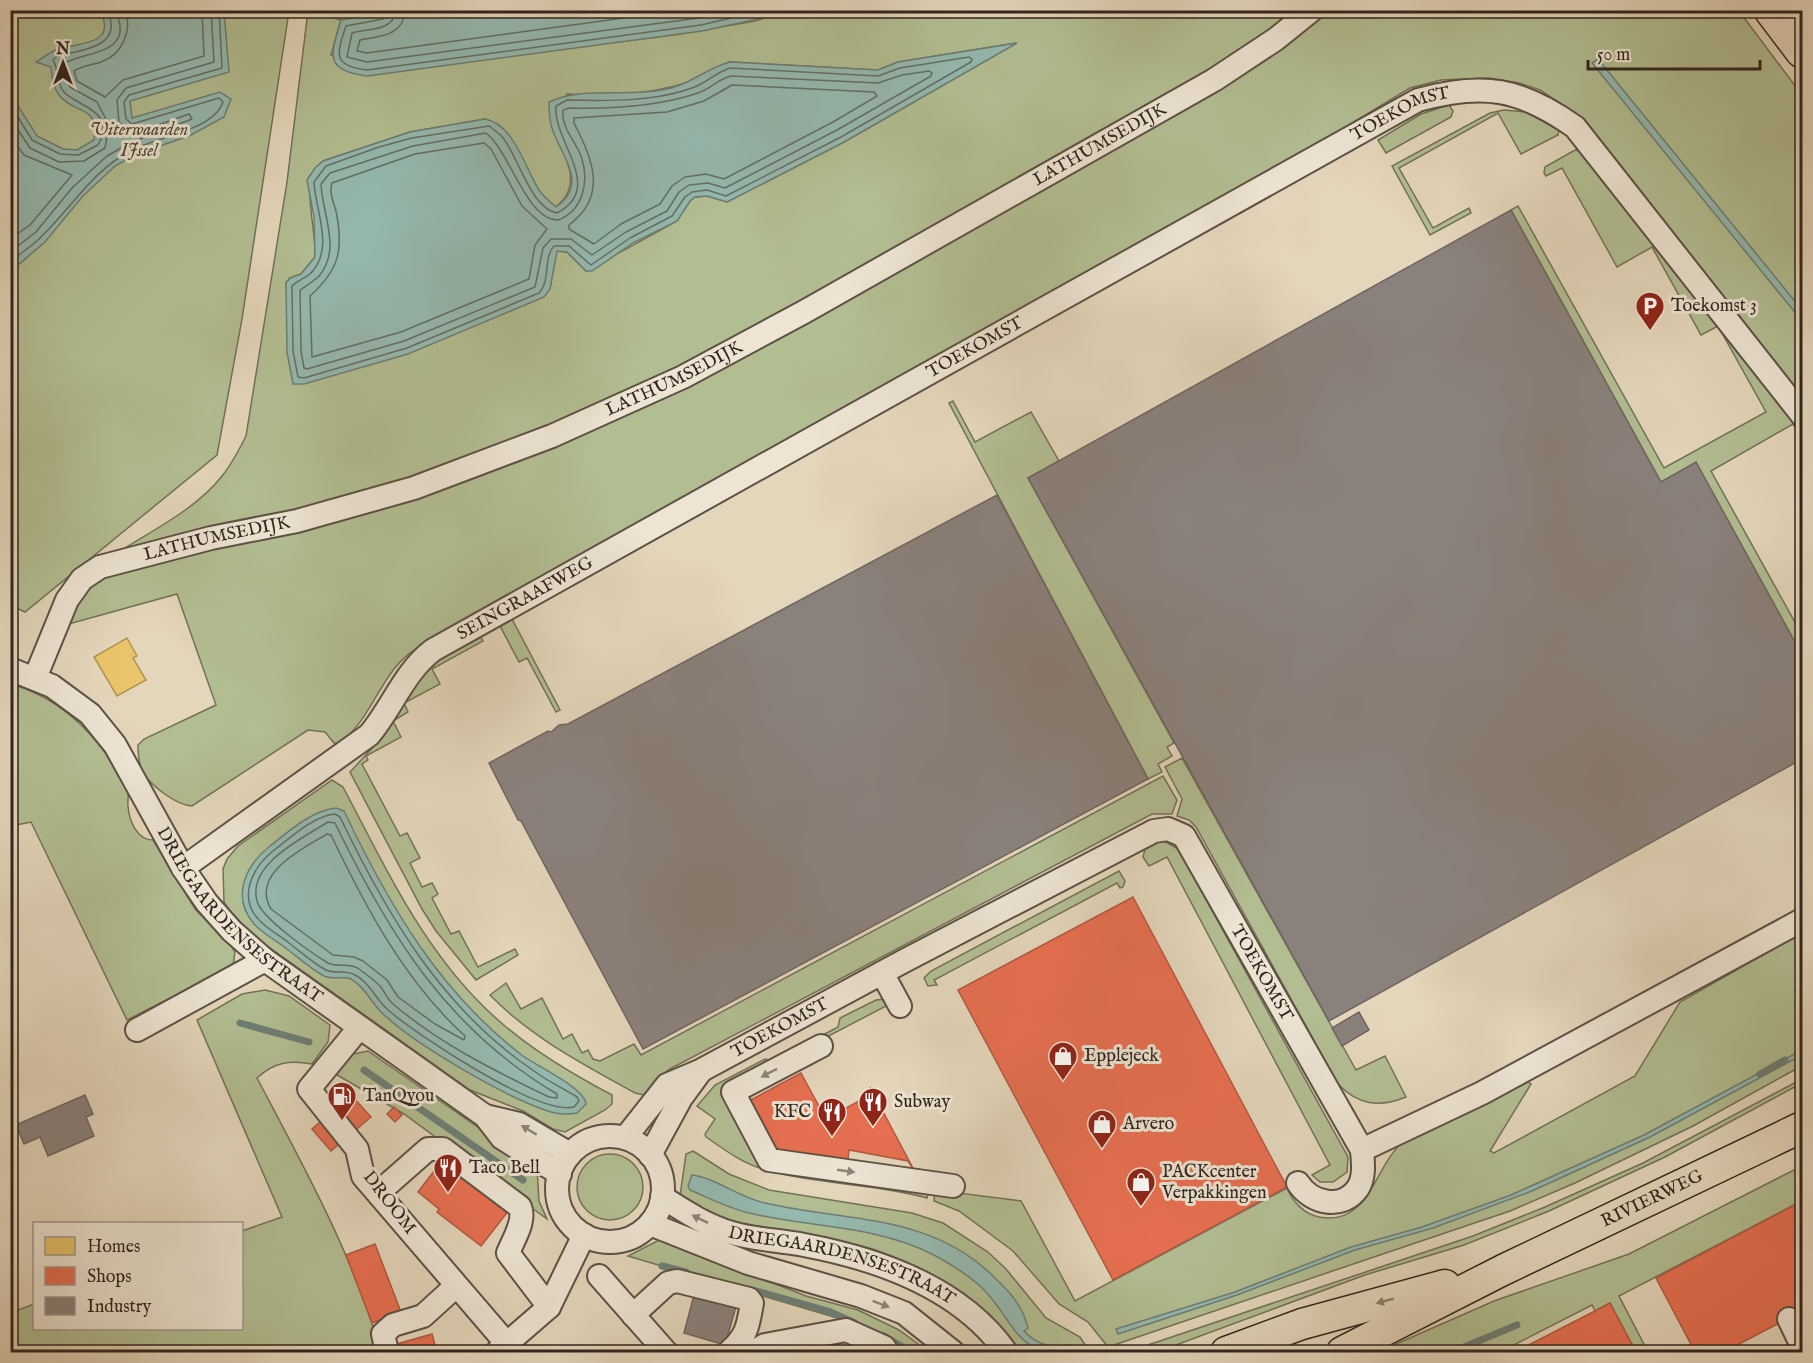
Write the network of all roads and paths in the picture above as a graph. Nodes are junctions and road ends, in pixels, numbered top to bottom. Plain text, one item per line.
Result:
1 (1312, 10) edge
2 (1771, 10) edge
3 (1803, 51) edge
4 (913, 384) joint
5 (1803, 415) edge
6 (10, 669) edge
7 (34, 678) junction
8 (183, 868) junction
9 (1803, 920) edge
10 (265, 960) junction
11 (882, 973) junction
12 (900, 1006) dead end
13 (359, 1028) junction
14 (137, 1029) dead end
15 (821, 1046) dead end
16 (700, 1071) junction
17 (1803, 1127) edge
18 (625, 1138) junction
19 (1362, 1150) junction
20 (650, 1155) junction
21 (565, 1164) junction
22 (1298, 1183) dead end
23 (953, 1186) dead end
24 (378, 1193) junction
25 (662, 1197) junction
26 (650, 1224) junction
27 (584, 1236) junction
28 (1503, 1270) junction
29 (600, 1276) dead end
30 (456, 1286) junction
31 (549, 1308) junction
32 (633, 1315) junction
33 (1789, 1319) dead end
34 (1803, 1346) edge
35 (502, 1348) edge
36 (387, 1353) edge
37 (666, 1353) edge
38 (729, 1353) edge
39 (753, 1353) edge
40 (887, 1353) edge
41 (953, 1353) edge
42 (1006, 1353) edge
43 (1226, 1353) edge
44 (1342, 1353) edge

1 - 7 street, LATHUMSEDIJK
2 - 3 highway
4 - 5 street, TOEKOMST
4 - 8 street, SEINGRAAFWEG
6 - 7 street, DRIEGAARDENSESTRAAT
7 - 8 street, DRIEGAARDENSESTRAAT
8 - 10 street, DRIEGAARDENSESTRAAT
9 - 19 street
10 - 13 street, DRIEGAARDENSESTRAAT
10 - 14 street
11 - 12 street
11 - 16 street, TOEKOMST
11 - 19 street, TOEKOMST
13 - 21 street, DRIEGAARDENSESTRAAT
13 - 24 street, DROOM
15 -> 23 street
16 - 18 street, TOEKOMST
16 - 20 street, TOEKOMST
17 - 28 main road, RIVIERWEG
18 - 20 street
18 - 21 street
19 - 22 street
20 - 25 street
21 - 27 street
24 - 30 street, DROOM
24 - 31 street
25 - 26 street
42 -> 25 street, DRIEGAARDENSESTRAAT
26 - 27 street
26 -> 41 street, DRIEGAARDENSESTRAAT
27 - 31 street, DROOM
28 -> 43 main road, RIVIERWEG
28 - 44 main road, RIVIERWEG
29 - 32 street
30 - 35 street, DROOM
30 - 36 street
31 - 35 street, DROOM
32 - 37 street
32 - 38 street
33 - 34 street
39 - 40 street

